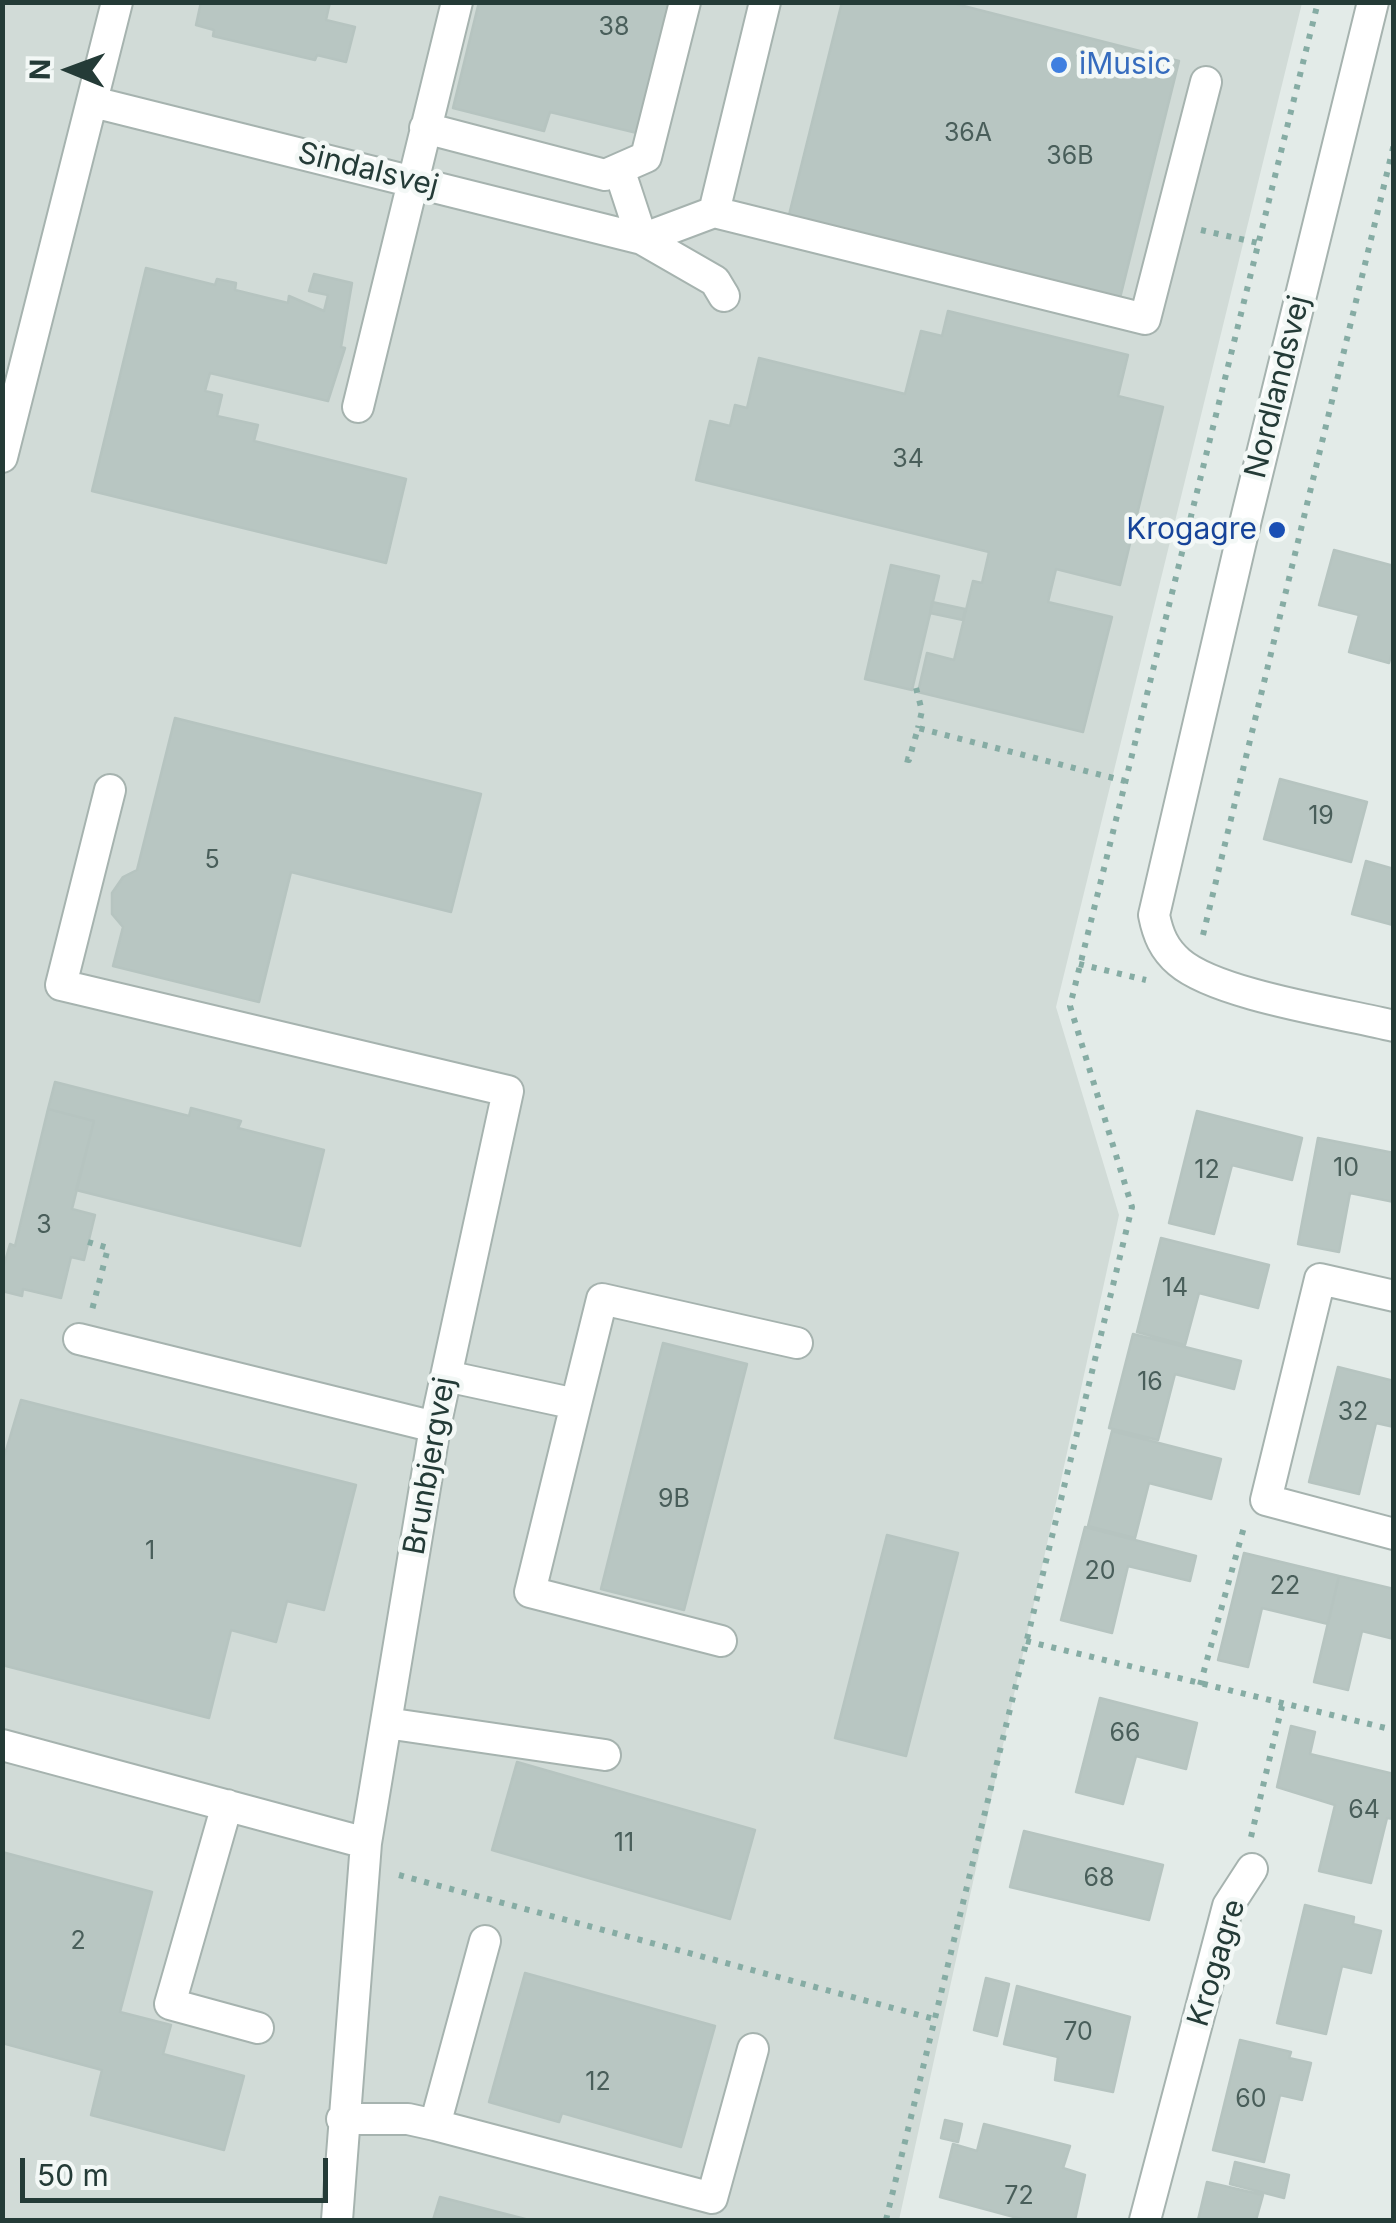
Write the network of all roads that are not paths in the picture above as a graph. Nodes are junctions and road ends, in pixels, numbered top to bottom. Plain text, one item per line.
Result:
1 (117, 2) edge
2 (457, 2) edge
3 (685, 2) edge
4 (766, 2) edge
5 (1373, 2) edge
6 (1206, 82) dead end
7 (93, 102) junction
8 (425, 128) junction
9 (618, 169) junction
10 (411, 181) junction
11 (714, 212) junction
12 (642, 239) junction
13 (724, 296) dead end
14 (358, 407) dead end
15 (4, 444) edge
16 (110, 790) dead end
17 (1394, 1026) edge
18 (1394, 1296) edge
19 (82, 1340) road end
20 (797, 1342) dead end
21 (446, 1376) junction
22 (576, 1404) junction
23 (434, 1427) junction
24 (1394, 1534) edge
25 (722, 1641) dead end
26 (386, 1723) junction
27 (2, 1745) edge
28 (605, 1756) dead end
29 (227, 1806) junction
30 (365, 1854) junction
31 (1252, 1868) road end
32 (484, 1941) dead end
33 (258, 2028) dead end
34 (754, 2050) dead end
35 (342, 2119) junction
36 (436, 2125) junction
37 (337, 2220) edge
38 (1145, 2220) edge

1 - 7 street
2 - 8 street
3 - 9 street
4 - 11 street
5 - 17 street, Nordlandsvej
6 - 11 street
7 - 10 street, Sindalsvej
7 - 15 street
8 - 9 street
8 - 10 street
9 - 12 street
10 - 12 street, Sindalsvej
10 - 14 street
11 - 12 street
12 - 13 street, Sindalsvej
16 - 21 street, Brunbjergvej
18 - 24 street
19 - 23 street
20 - 22 street
21 - 22 street
21 - 23 street, Brunbjergvej
22 - 25 street
23 - 26 street, Brunbjergvej
26 - 28 street
26 - 30 street, Brunbjergvej
27 - 29 street
29 - 30 street
29 - 33 street
30 - 35 street, Brunbjergvej
31 - 38 street, Krogagre
32 - 36 street
34 - 36 street
35 - 36 street
35 - 37 street, Brunbjergvej

